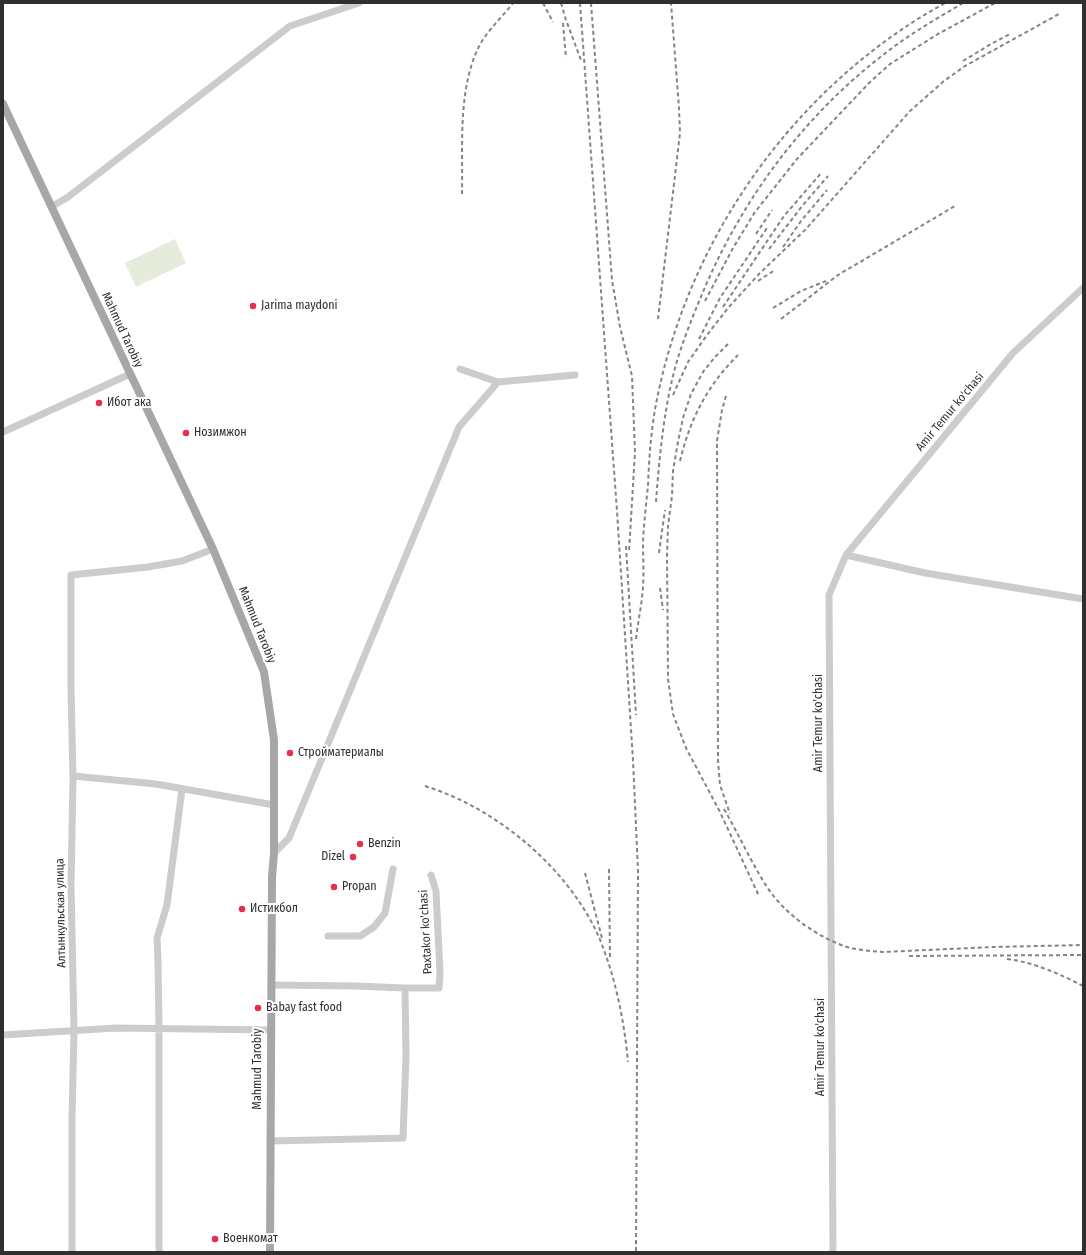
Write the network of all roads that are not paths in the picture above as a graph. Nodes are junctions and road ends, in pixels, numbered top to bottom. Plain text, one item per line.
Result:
1 (359, 3) edge
2 (3, 104) edge
3 (51, 207) junction
4 (1083, 288) edge
5 (460, 369) dead end
6 (130, 374) junction
7 (575, 375) dead end
8 (498, 382) junction
9 (3, 432) edge
10 (213, 549) junction
11 (846, 555) junction
12 (1083, 599) edge
13 (73, 776) junction
14 (182, 789) junction
15 (274, 805) junction
16 (274, 853) junction
17 (393, 869) dead end
18 (431, 875) dead end
19 (328, 936) dead end
20 (271, 985) junction
21 (405, 988) junction
22 (159, 1029) junction
23 (74, 1030) junction
24 (270, 1030) junction
25 (3, 1035) edge
26 (270, 1140) junction
27 (72, 1252) edge
28 (159, 1252) edge
29 (270, 1252) edge
30 (833, 1252) edge

1 - 3 street
2 - 3 main road, Mahmud Tarobiy
3 - 6 main road, Mahmud Tarobiy
4 - 11 street, Amir Temur ko'chasi
5 - 8 street
6 - 9 street
6 - 10 main road, Mahmud Tarobiy
7 - 8 street
8 - 16 street
10 - 13 street, Алтынкульская улица
10 - 15 main road, Mahmud Tarobiy
11 - 12 street
11 - 30 street, Amir Temur ko'chasi
13 - 14 street
13 - 23 street, Алтынкульская улица
14 - 15 street
14 - 22 street
15 - 16 main road, Mahmud Tarobiy
16 - 20 main road, Mahmud Tarobiy
17 - 19 street
18 - 21 street, Paxtakor ko'chasi
20 - 21 street
20 - 24 main road, Mahmud Tarobiy
21 - 26 street
22 - 23 street
22 - 24 street
22 - 28 street
23 - 25 street
23 - 27 street, Алтынкульская улица
24 - 26 main road, Mahmud Tarobiy
26 - 29 main road, Mahmud Tarobiy

